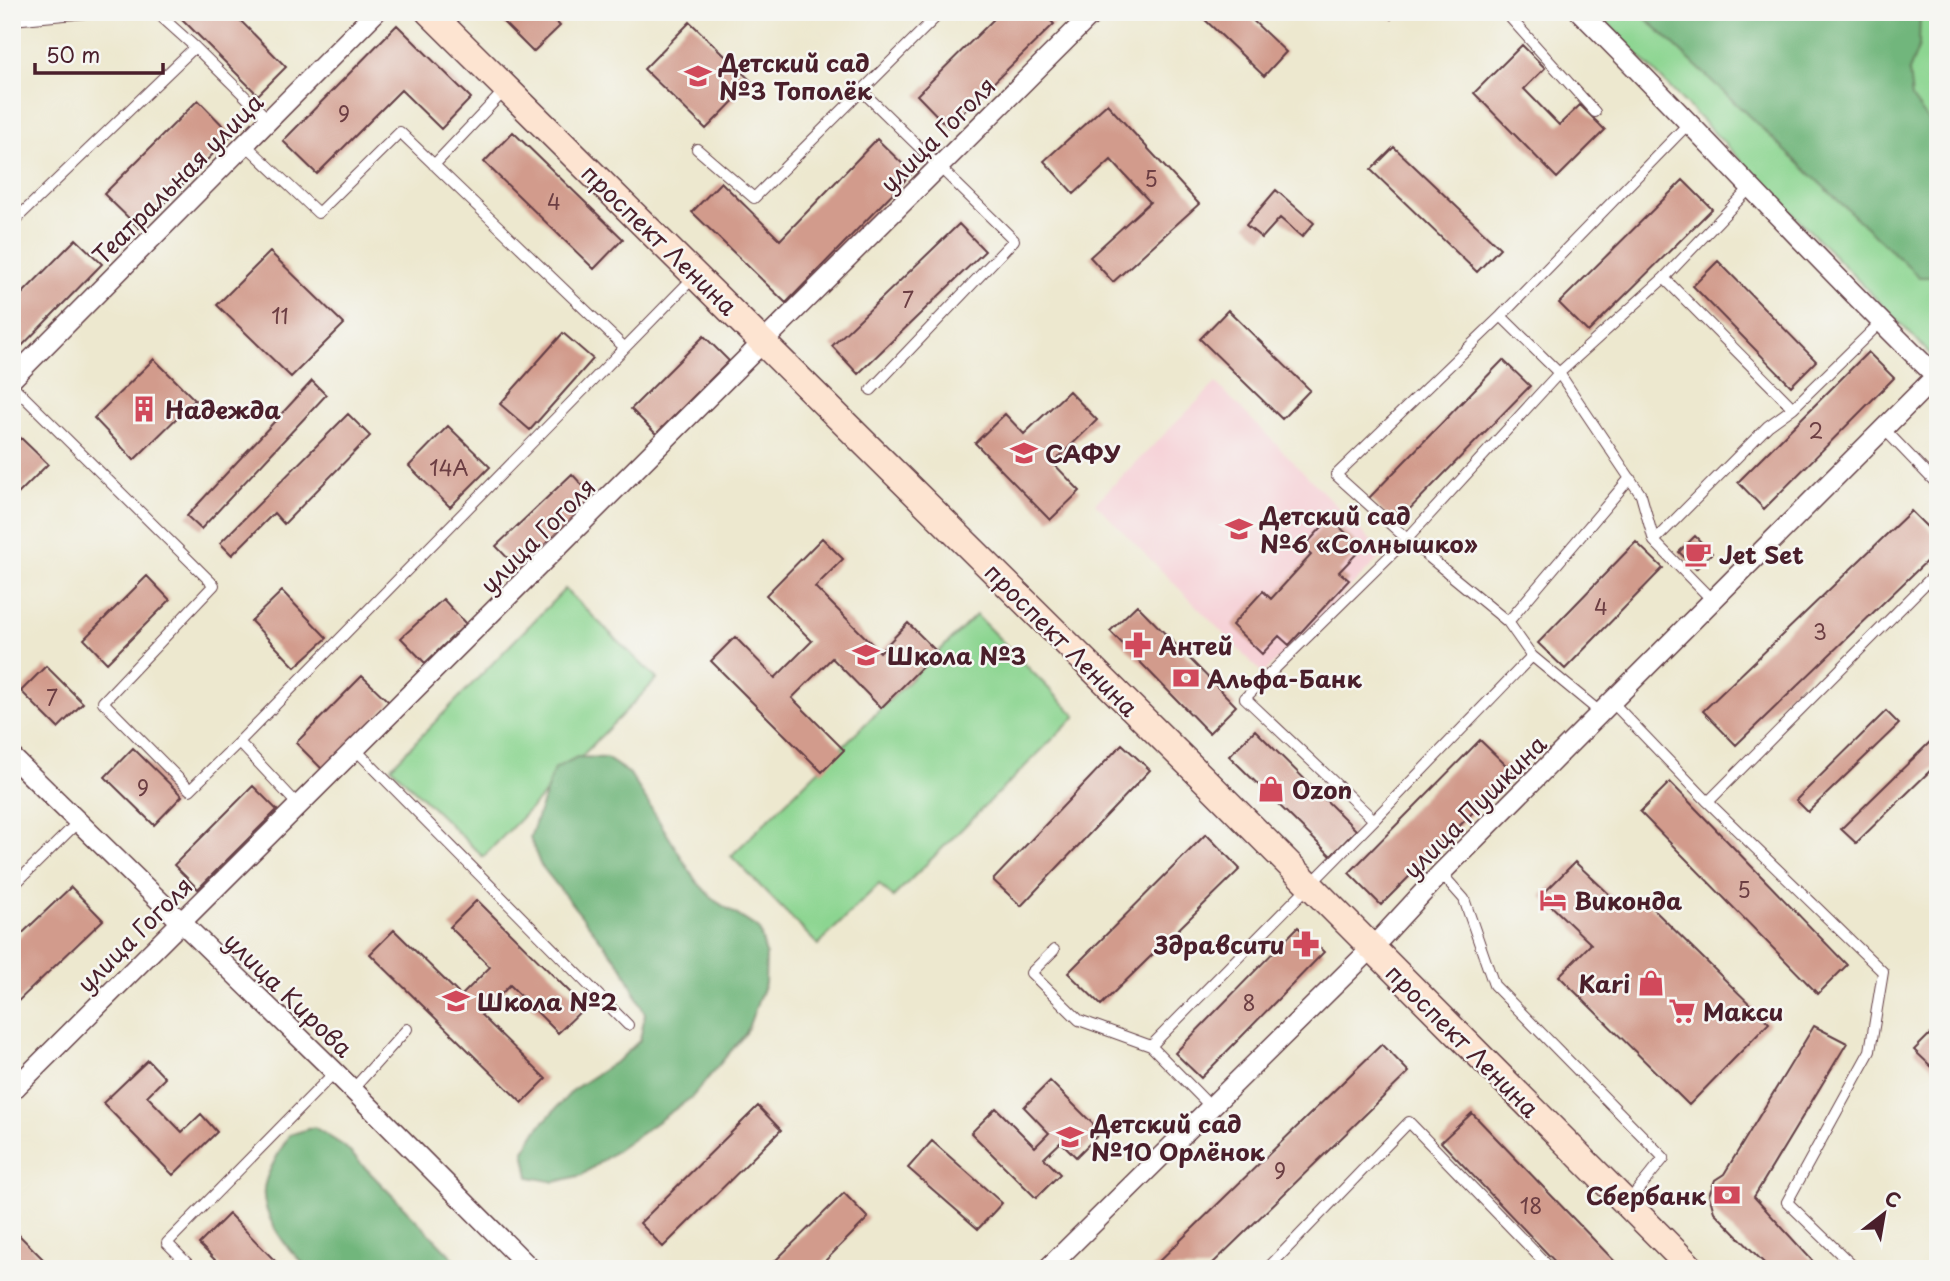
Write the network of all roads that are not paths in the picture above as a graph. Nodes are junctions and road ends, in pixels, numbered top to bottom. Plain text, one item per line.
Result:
1 (96, 12) edge
2 (156, 12) edge
3 (376, 12) edge
4 (429, 12) edge
5 (941, 12) edge
6 (1094, 12) edge
7 (1505, 12) edge
8 (1580, 12) edge
9 (12, 20) edge
10 (195, 47) junction
11 (506, 88) junction
12 (862, 91) junction
13 (1595, 112) dead end
14 (269, 120) junction
15 (1690, 122) junction
16 (245, 144) junction
17 (698, 149) dead end
18 (433, 165) junction
19 (939, 165) junction
20 (1752, 186) junction
21 (12, 223) edge
22 (695, 275) junction
23 (1664, 278) junction
24 (1501, 316) junction
25 (1880, 323) junction
26 (766, 343) junction
27 (624, 348) junction
28 (1559, 373) junction
29 (1937, 376) edge
30 (12, 379) edge
31 (12, 385) edge
32 (872, 390) dead end
33 (1793, 408) junction
34 (1885, 430) junction
35 (1630, 478) junction
36 (1938, 485) edge
37 (1407, 539) junction
38 (1654, 541) junction
39 (1938, 571) edge
40 (1713, 601) junction
41 (1508, 622) junction
42 (1532, 656) junction
43 (1606, 707) junction
44 (239, 742) junction
45 (356, 750) junction
46 (12, 757) edge
47 (1708, 802) junction
48 (299, 806) junction
49 (1374, 820) junction
50 (78, 822) junction
51 (1441, 873) junction
52 (1309, 886) junction
53 (12, 887) edge
54 (180, 923) junction
55 (1371, 949) junction
56 (1054, 950) dead end
57 (628, 1026) dead end
58 (407, 1028) dead end
59 (1151, 1046) junction
60 (335, 1072) junction
61 (353, 1089) junction
62 (12, 1091) edge
63 (1211, 1107) junction
64 (1627, 1203) junction
65 (193, 1269) edge
66 (531, 1269) edge
67 (1047, 1269) edge
68 (1267, 1269) edge
69 (1551, 1269) edge
70 (1692, 1269) edge
71 (1856, 1269) edge

1 - 9 lane
2 - 10 lane
3 - 14 street, Театральная улица
4 - 11 street, проспект Ленина
5 - 12 lane
6 - 19 street, улица Гоголя
7 - 13 lane
8 - 15 street
10 - 14 lane
10 - 21 lane
11 - 18 lane
11 - 22 street, проспект Ленина
12 - 17 lane
12 - 19 lane
14 - 16 street, Театральная улица
15 - 20 street
15 - 24 lane
16 - 18 lane
16 - 30 street, Театральная улица
18 - 27 lane
19 - 26 street, улица Гоголя
19 - 32 lane
20 - 23 lane
20 - 25 street
22 - 26 street, проспект Ленина
22 - 27 lane
23 - 28 lane
23 - 33 lane
24 - 28 lane
24 - 37 lane
25 - 29 street
25 - 33 lane
26 - 45 street, улица Гоголя
26 - 52 street, проспект Ленина
27 - 44 lane
28 - 35 lane
28 - 37 lane
29 - 34 street, улица Пушкина
31 - 44 lane
33 - 38 lane
34 - 36 lane
34 - 40 street, улица Пушкина
35 - 38 lane
35 - 41 lane
37 - 41 lane
37 - 49 lane
38 - 40 lane
39 - 47 lane
40 - 43 street, улица Пушкина
41 - 42 lane
42 - 43 lane
42 - 49 lane
43 - 47 lane
43 - 51 street, улица Пушкина
44 - 48 lane
45 - 48 street, улица Гоголя
45 - 57 lane
46 - 50 street, улица Кирова
47 - 71 lane
48 - 54 street, улица Гоголя
49 - 52 lane
50 - 53 lane
50 - 54 street, улица Кирова
51 - 55 street, улица Пушкина
51 - 64 lane
52 - 55 street, проспект Ленина
52 - 59 lane
54 - 60 street, улица Кирова
54 - 62 street, улица Гоголя
55 - 63 street, улица Пушкина
55 - 64 street, проспект Ленина
56 - 59 lane
58 - 61 lane
59 - 63 lane
60 - 61 street, улица Кирова
60 - 65 lane
61 - 66 street, улица Кирова
63 - 67 street, улица Пушкина
64 - 70 street, проспект Ленина
68 - 69 lane

